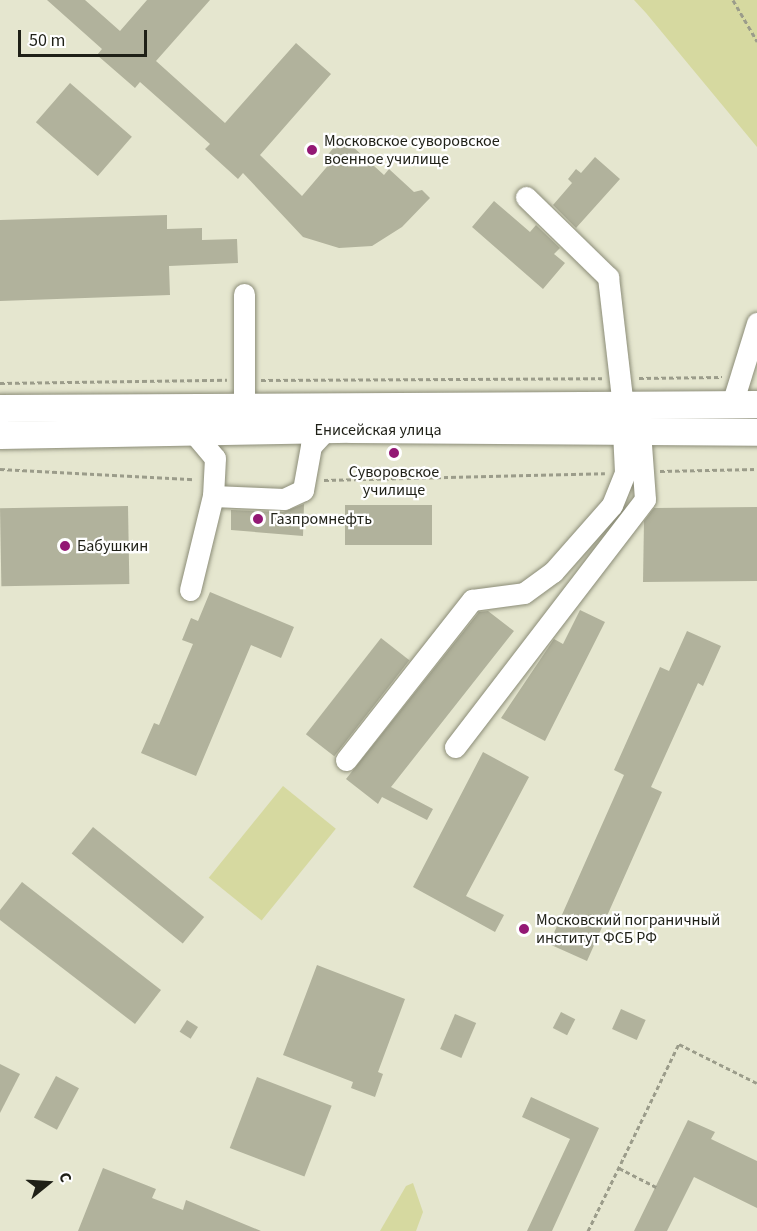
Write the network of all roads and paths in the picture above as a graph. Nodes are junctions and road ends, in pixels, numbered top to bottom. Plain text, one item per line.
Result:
1 (733, 0) edge
2 (757, 40) edge
3 (525, 197) dead end
4 (244, 294) dead end
5 (757, 323) edge
6 (740, 377) junction
7 (621, 378) junction
8 (0, 383) edge
9 (244, 393) junction
10 (745, 404) edge
11 (0, 408) edge
12 (629, 422) junction
13 (326, 430) junction
14 (193, 432) junction
15 (757, 432) edge
16 (0, 435) edge
17 (0, 469) edge
18 (757, 469) edge
19 (634, 472) junction
20 (308, 480) junction
21 (214, 488) junction
22 (190, 590) dead end
23 (455, 747) dead end
24 (346, 760) dead end
25 (757, 1083) edge
26 (619, 1168) junction
27 (656, 1187) dead end
28 (588, 1231) edge

1 - 2 path
3 - 7 lane
4 - 9 lane
5 - 6 lane
6 - 7 path
6 - 10 lane
7 - 9 path
7 - 12 lane
8 - 9 path
9 - 11 main road, Енисейская улица
9 - 12 main road, Енисейская улица
10 - 12 main road, Енисейская улица
12 - 13 main road, Енисейская улица
12 - 15 main road, Енисейская улица
12 - 19 lane
13 - 14 main road, Енисейская улица
13 - 20 lane
14 - 16 main road, Енисейская улица
14 - 21 lane
17 - 21 path
18 - 19 path
19 - 20 path
19 - 23 lane
19 - 24 lane
20 - 21 lane
21 - 22 lane
25 - 26 path
26 - 27 path
26 - 28 path

